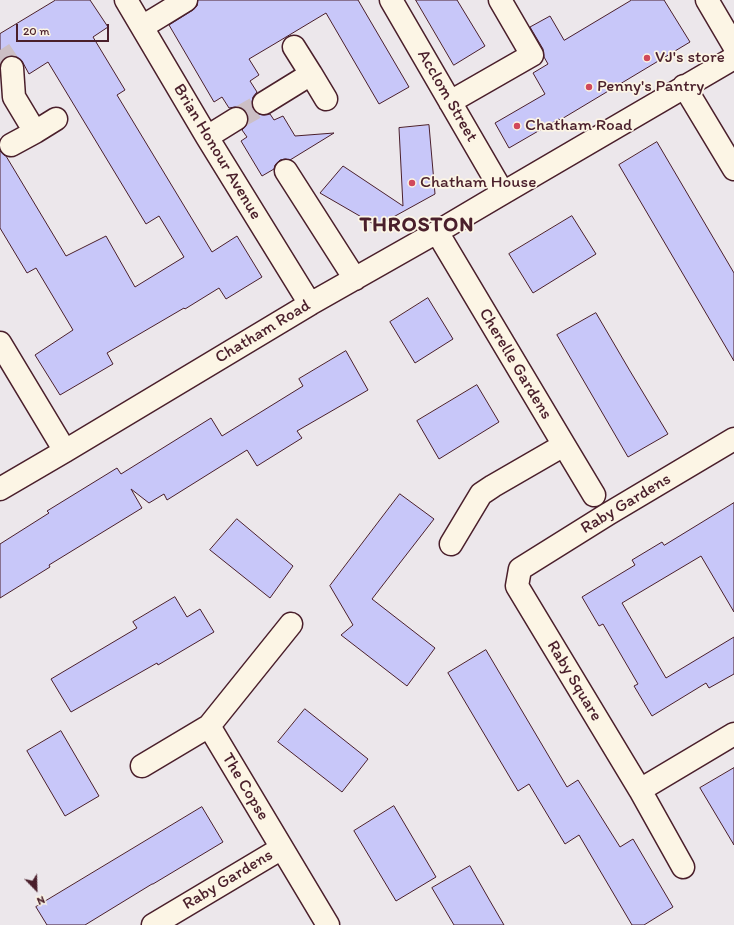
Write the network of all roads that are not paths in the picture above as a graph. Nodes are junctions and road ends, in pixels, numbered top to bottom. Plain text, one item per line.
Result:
1 (126, 0) edge
2 (186, 0) edge
3 (391, 0) edge
4 (500, 0) edge
5 (707, 0) edge
6 (142, 27) junction
7 (734, 46) edge
8 (294, 47) dead end
9 (734, 58) edge
10 (12, 68) tunnel mouth
11 (311, 74) junction
12 (684, 86) junction
13 (326, 99) dead end
14 (450, 102) junction
15 (264, 103) tunnel mouth
16 (56, 119) dead end
17 (236, 119) tunnel mouth
18 (35, 132) junction
19 (207, 137) junction
20 (11, 145) dead end
21 (734, 168) edge
22 (286, 171) dead end
23 (503, 193) junction
24 (438, 232) junction
25 (355, 279) junction
26 (310, 304) junction
27 (0, 343) edge
28 (734, 439) edge
29 (564, 446) junction
30 (65, 451) junction
31 (0, 489) edge
32 (594, 495) dead end
33 (451, 544) dead end
34 (520, 569) joint
35 (291, 624) dead end
36 (209, 726) junction
37 (734, 734) edge
38 (142, 766) dead end
39 (640, 790) junction
40 (282, 848) junction
41 (683, 867) dead end
42 (153, 925) edge
43 (328, 925) edge

1 - 6 street, Brian Honour Avenue
2 - 6 street
3 - 14 street, Acclom Street
4 - 14 street
5 - 7 street
6 - 19 street, Brian Honour Avenue
8 - 11 street
9 - 12 street, Chatham Road
10 - 18 street
11 - 13 street
11 - 15 street
12 - 21 street
12 - 23 street, Chatham Road
14 - 23 street, Acclom Street
16 - 18 street
17 - 19 street
18 - 20 street
19 - 26 street, Brian Honour Avenue
22 - 25 street
23 - 24 street, Chatham Road
24 - 25 street, Chatham Road
24 - 29 street, Cherelle Gardens
25 - 26 street, Chatham Road
26 - 30 street, Chatham Road
27 - 30 street
28 - 34 street, Raby Gardens
29 - 32 street, Cherelle Gardens
29 - 33 street
30 - 31 street, Chatham Road
34 - 39 street, Raby Square
35 - 36 street
36 - 38 street
36 - 40 street, The Copse
37 - 39 street
39 - 41 street
40 - 42 street, Raby Gardens
40 - 43 street, The Copse

